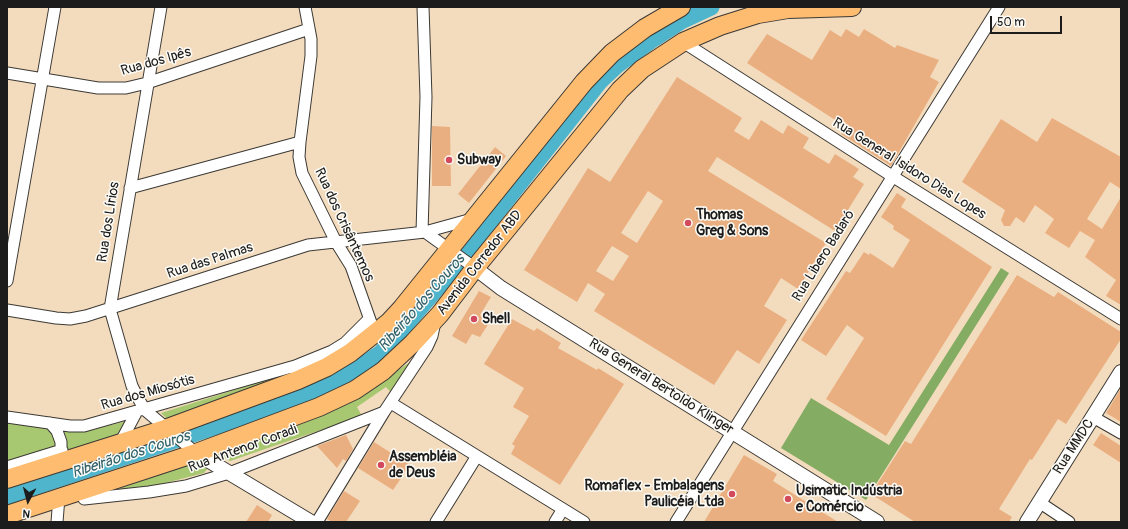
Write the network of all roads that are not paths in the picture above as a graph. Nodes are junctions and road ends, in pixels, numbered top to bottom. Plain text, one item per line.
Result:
1 (56, 7) edge
2 (161, 7) edge
3 (304, 7) edge
4 (423, 7) edge
5 (681, 7) edge
6 (852, 7) edge
7 (999, 7) edge
8 (309, 29) junction
9 (683, 42) junction
10 (7, 73) edge
11 (43, 79) junction
12 (147, 83) junction
13 (300, 142) junction
14 (892, 176) junction
15 (130, 188) junction
16 (474, 218) junction
17 (423, 232) junction
18 (336, 242) junction
19 (452, 251) junction
20 (472, 267) junction
21 (7, 281) edge
22 (110, 309) junction
23 (7, 310) edge
24 (436, 319) junction
25 (1121, 319) edge
26 (372, 326) junction
27 (1121, 372) edge
28 (297, 373) junction
29 (388, 408) junction
30 (140, 411) junction
31 (7, 417) edge
32 (1093, 417) junction
33 (50, 423) junction
34 (732, 431) junction
35 (169, 432) junction
36 (1121, 433) edge
37 (120, 443) junction
38 (193, 450) junction
39 (477, 456) junction
40 (60, 458) junction
41 (7, 467) edge
42 (229, 473) junction
43 (7, 479) edge
44 (59, 497) junction
45 (84, 498) dead end
46 (1039, 502) junction
47 (563, 509) junction
48 (7, 515) edge
49 (57, 522) edge
50 (311, 522) edge
51 (317, 522) edge
52 (436, 522) edge
53 (555, 522) edge
54 (584, 522) edge
55 (676, 522) edge
56 (876, 522) edge
57 (1027, 522) edge
58 (1068, 522) edge

1 - 11 street
2 - 12 street, Rua dos Lírios
3 - 8 street, Rua dos Crisântemos
4 - 17 street
5 - 16 highway
6 - 9 highway, Avenida Corredor ABD
7 - 14 street, Rua Libero Badaró
8 - 12 street, Rua dos Ipês
8 - 13 street, Rua dos Crisântemos
9 - 14 street, Rua General Isidoro Dias Lopes
9 - 20 highway, Avenida Corredor ABD
10 - 11 street, Rua dos Ipês
11 - 12 street, Rua dos Ipês
11 - 21 street
12 - 15 street, Rua dos Lírios
13 - 15 street
13 - 18 street, Rua dos Crisântemos
14 - 25 street, Rua General Isidoro Dias Lopes
14 - 34 street, Rua Libero Badaró
15 - 22 street, Rua dos Lírios
16 - 17 street, Rua das Palmas
16 - 19 highway
17 - 18 street, Rua das Palmas
17 - 19 street
18 - 22 street, Rua das Palmas
18 - 26 street, Rua dos Crisântemos
19 - 20 street, Rua General Bertoldo Klinger
19 - 26 highway
20 - 24 highway, Avenida Corredor ABD
20 - 34 street, Rua General Bertoldo Klinger
22 - 23 street, Rua das Palmas
22 - 30 street, Rua dos Lírios
24 - 29 street
24 - 38 highway, Avenida Corredor ABD
26 - 28 highway
27 - 32 street, Rua MMDC
28 - 30 street, Rua dos Miosótis
28 - 35 highway
29 - 39 street
29 - 42 street, Rua Antenor Coradi
29 - 51 street
30 - 33 street, Rua dos Miosótis
30 - 35 street, Rua dos Lírios
30 - 37 street
31 - 33 street, Rua dos Miosótis
32 - 36 street
32 - 46 street, Rua MMDC
33 - 40 street
34 - 55 street, Rua Libero Badaró
34 - 56 street, Rua General Bertoldo Klinger
35 - 37 highway
35 - 38 street, Rua dos Lírios
37 - 40 highway
38 - 42 street
38 - 44 highway, Avenida Corredor ABD
39 - 47 street
39 - 52 street
40 - 41 street
40 - 43 highway
42 - 45 street, Rua Antenor Coradi
42 - 50 street
44 - 48 highway, Avenida Corredor ABD
44 - 49 street
46 - 57 street, Rua MMDC
46 - 58 street
47 - 53 street
47 - 54 street

